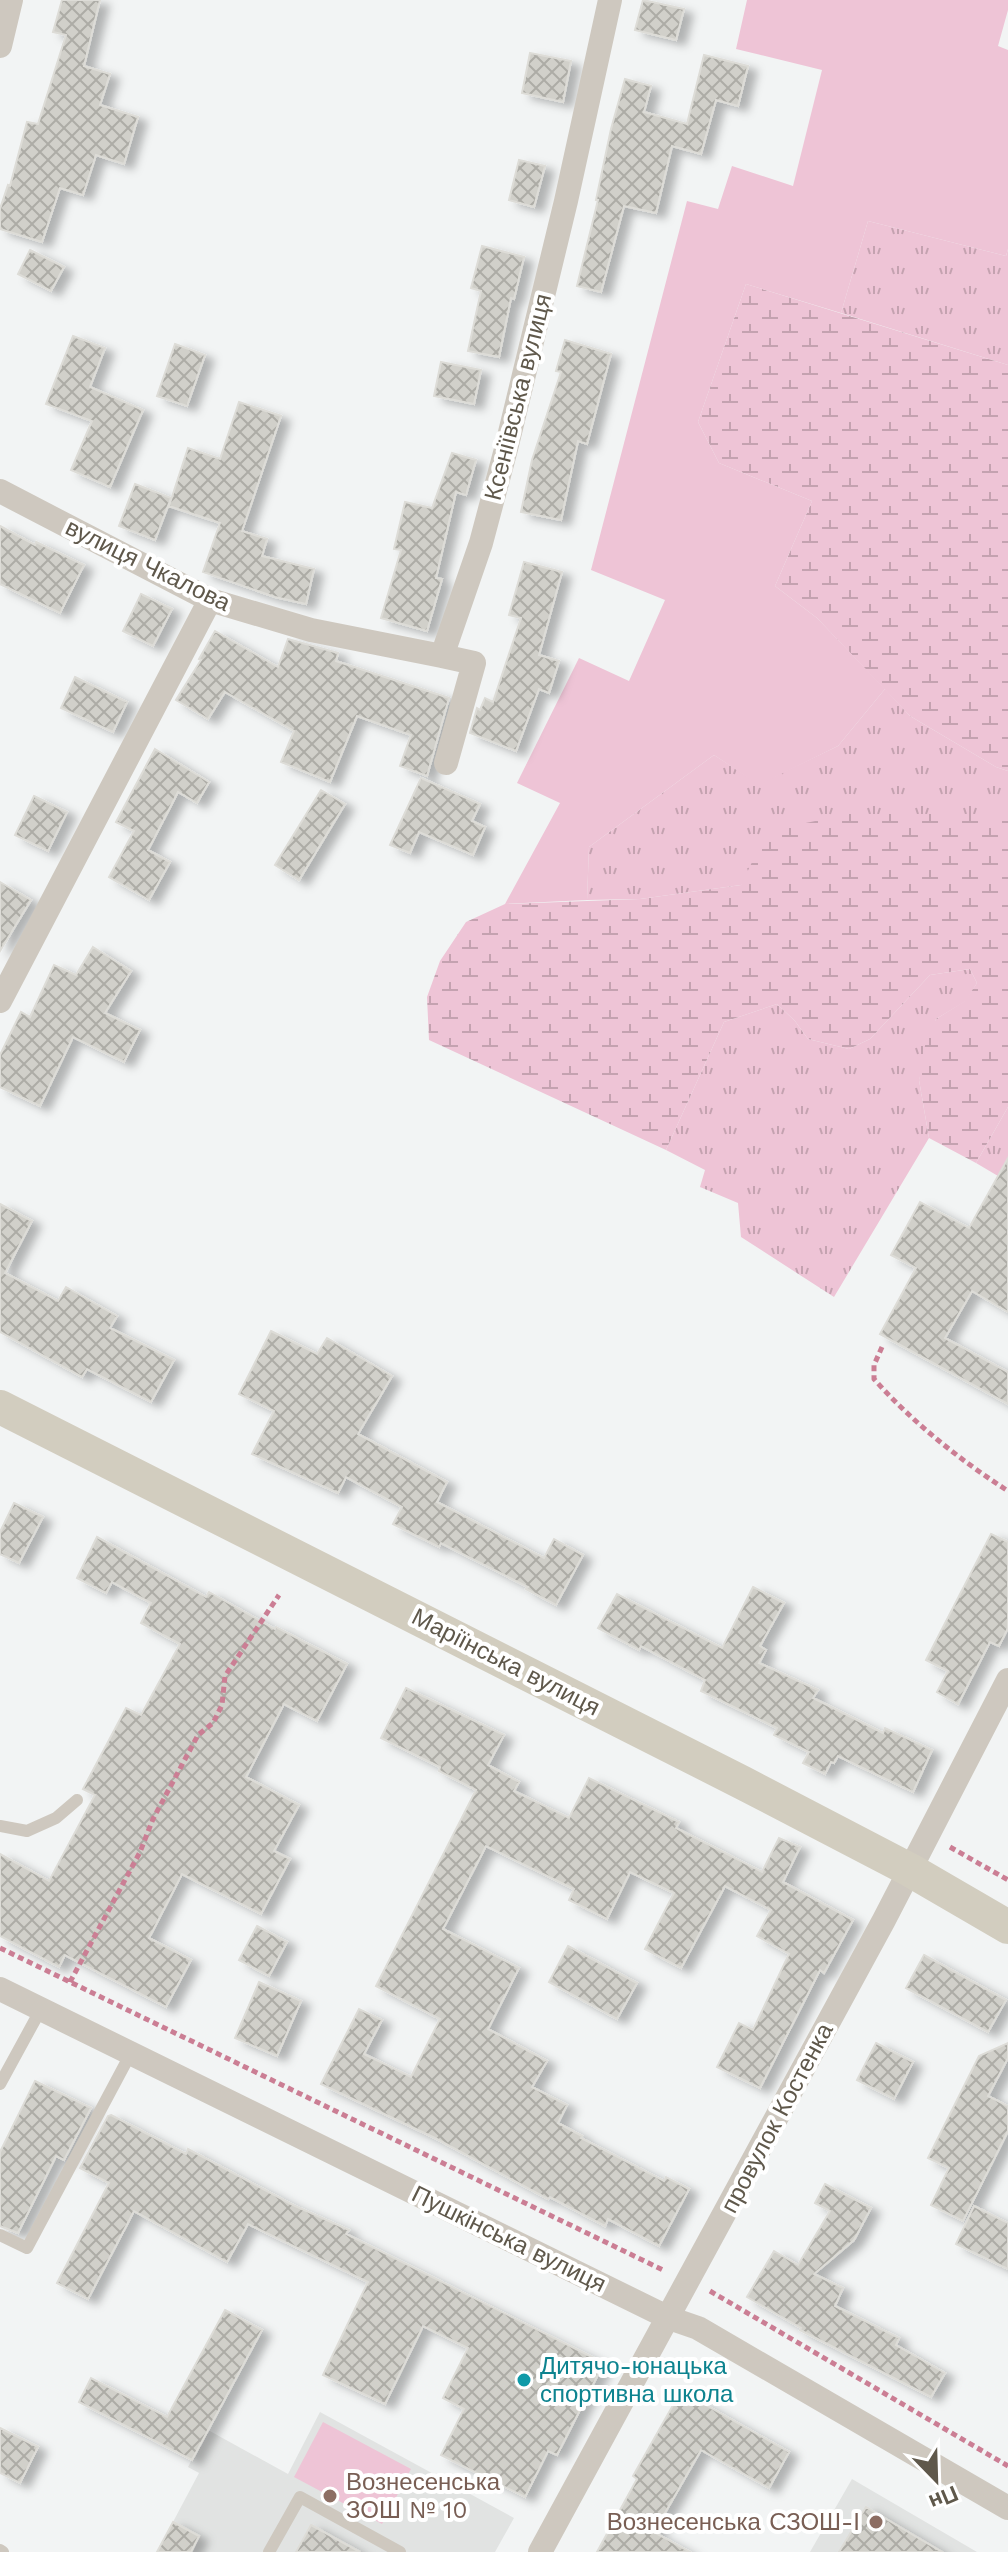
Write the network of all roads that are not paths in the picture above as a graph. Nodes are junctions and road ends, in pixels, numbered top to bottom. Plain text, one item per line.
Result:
1 (11, 0) edge
2 (610, 0) edge
3 (0, 46) edge
4 (0, 491) edge
5 (210, 600) junction
6 (442, 656) junction
7 (446, 763) dead end
8 (0, 1001) edge
9 (0, 1407) edge
10 (1008, 1680) edge
11 (77, 1800) dead end
12 (0, 1826) edge
13 (910, 1870) junction
14 (1008, 1927) edge
15 (0, 1989) edge
16 (41, 2009) junction
17 (131, 2053) junction
18 (0, 2084) edge
19 (0, 2235) edge
20 (669, 2318) junction
21 (1008, 2508) edge
22 (269, 2552) edge
23 (400, 2552) edge
24 (540, 2552) edge

1 - 3 street
2 - 6 street, Ксеніївська вулиця
4 - 5 street, вулиця Чкалова
5 - 6 street, вулиця Чкалова
5 - 8 street
6 - 7 street
9 - 13 main road, Маріїнська вулиця
10 - 13 street, провулок Костенка
11 - 12 lane
13 - 14 main road, Маріїнська вулиця
13 - 20 street, провулок Костенка
15 - 16 street, Пушкінська вулиця
16 - 17 street, Пушкінська вулиця
16 - 18 lane
17 - 19 lane
17 - 20 street, Пушкінська вулиця
20 - 21 street, Пушкінська вулиця
20 - 24 street, провулок Костенка
22 - 23 lane

